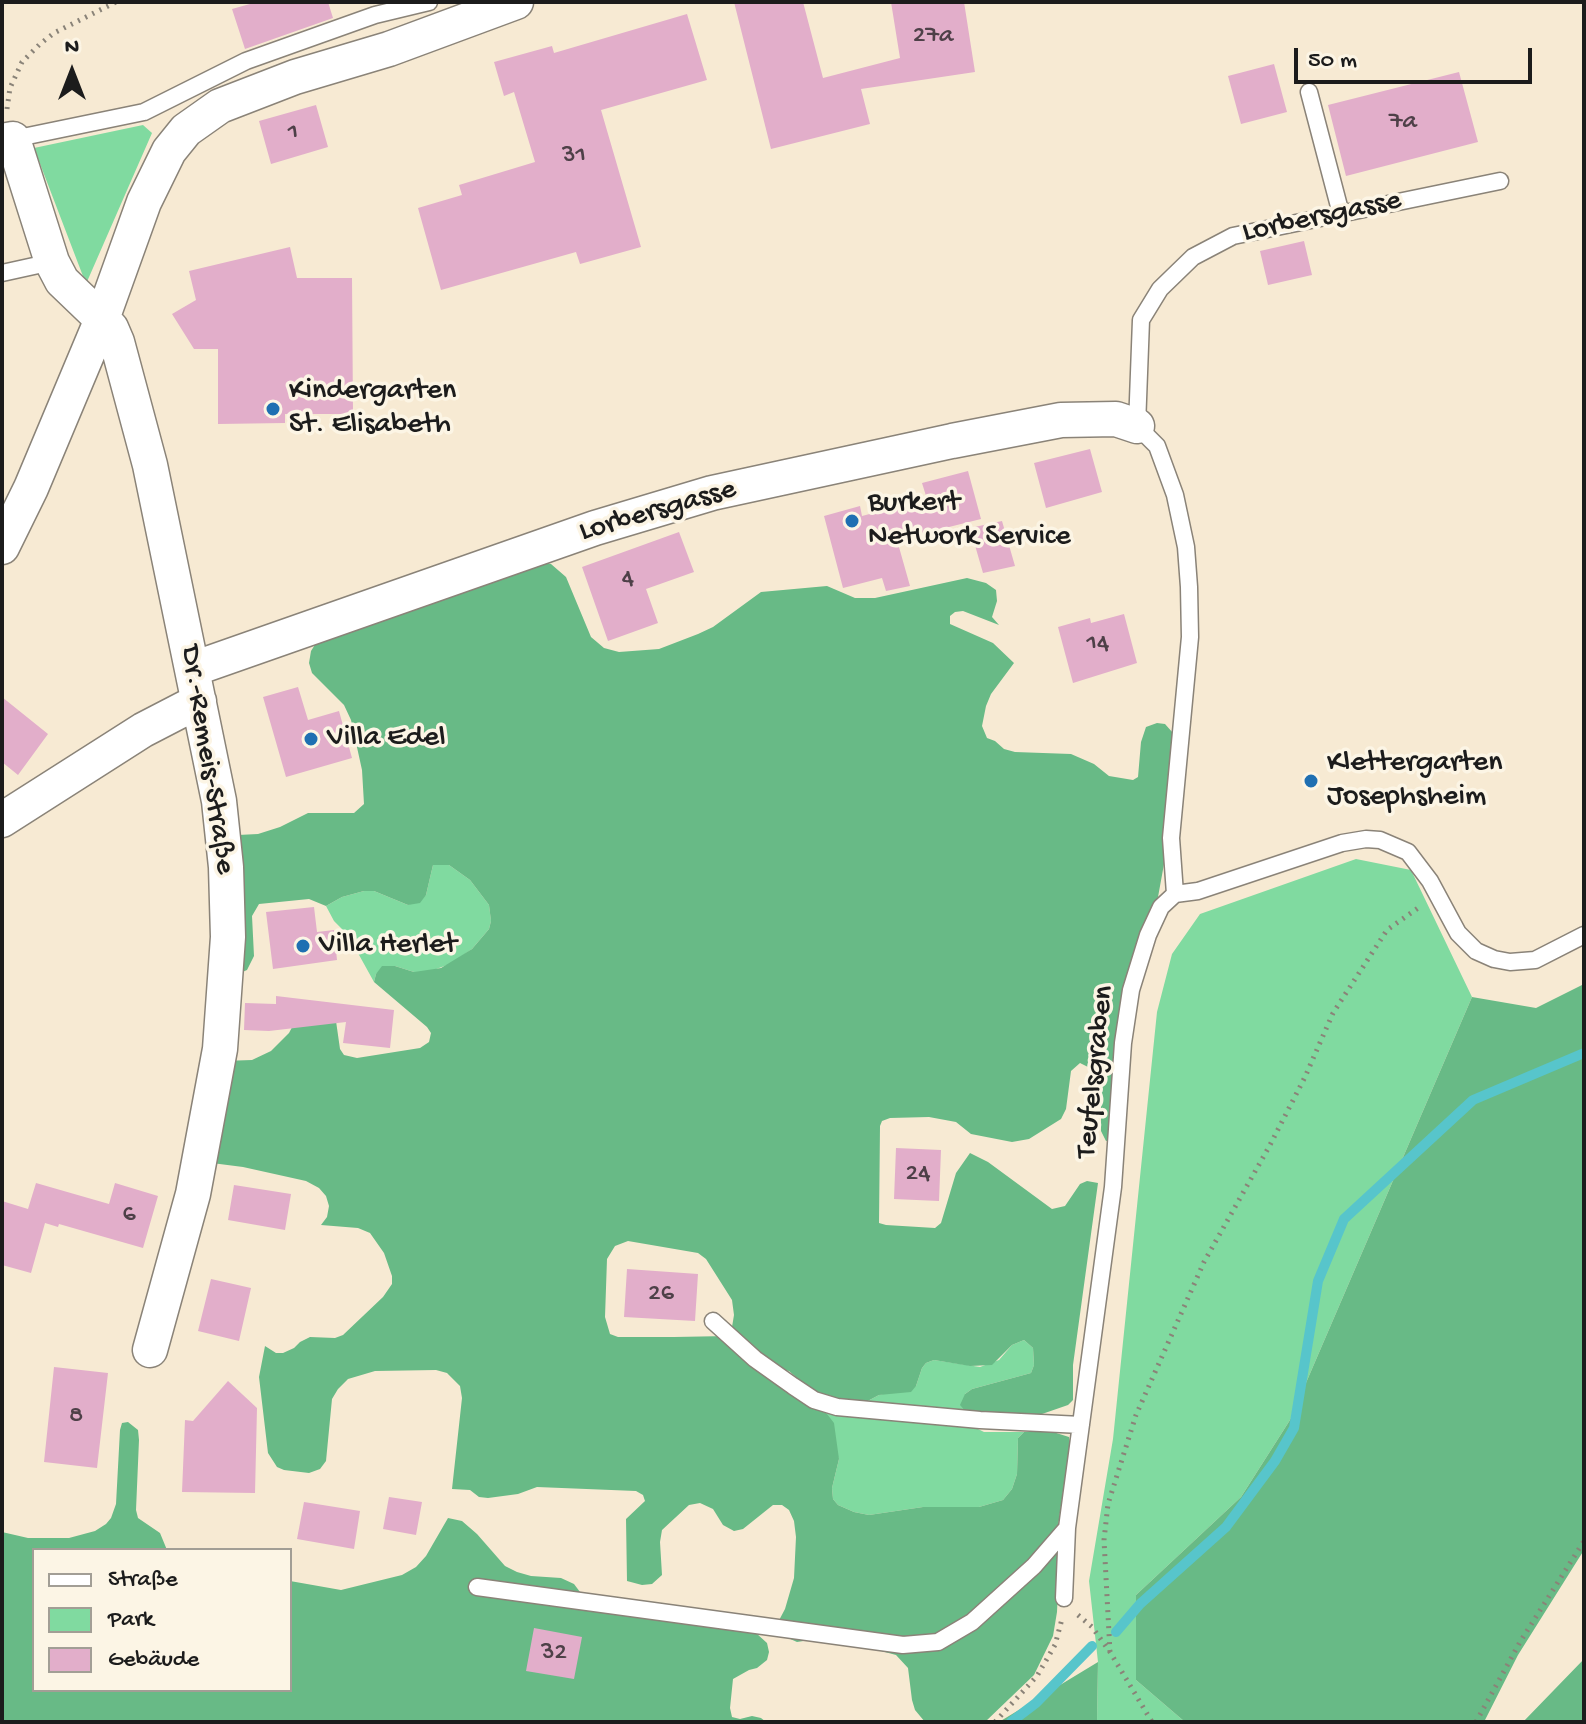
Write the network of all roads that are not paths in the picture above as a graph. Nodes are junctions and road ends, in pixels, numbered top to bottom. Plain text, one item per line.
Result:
1 (429, 2) edge
2 (516, 2) edge
3 (1309, 92) dead end
4 (7, 140) edge
5 (1500, 181) dead end
6 (1341, 214) junction
7 (52, 262) junction
8 (2, 273) edge
9 (102, 319) junction
10 (1137, 426) junction
11 (2, 547) edge
12 (196, 685) junction
13 (2, 820) edge
14 (1175, 894) junction
15 (1584, 935) edge
16 (713, 1321) dead end
17 (150, 1350) dead end
18 (1081, 1425) junction
19 (1067, 1528) junction
20 (477, 1587) dead end
21 (1064, 1598) road end

1 - 4 lane
2 - 9 street
3 - 6 lane
4 - 7 street
5 - 6 lane, Lorbersgasse
6 - 10 lane, Lorbersgasse
7 - 8 lane
7 - 9 street
9 - 11 street
9 - 12 street, Dr.-Remeis-Straße
10 - 12 street, Lorbersgasse
10 - 14 lane
12 - 13 street, Lorbersgasse
12 - 17 street, Dr.-Remeis-Straße
14 - 15 lane
14 - 18 lane, Teufelsgraben
16 - 18 lane
18 - 19 lane, Teufelsgraben
19 - 20 lane
19 - 21 lane, Teufelsgraben

